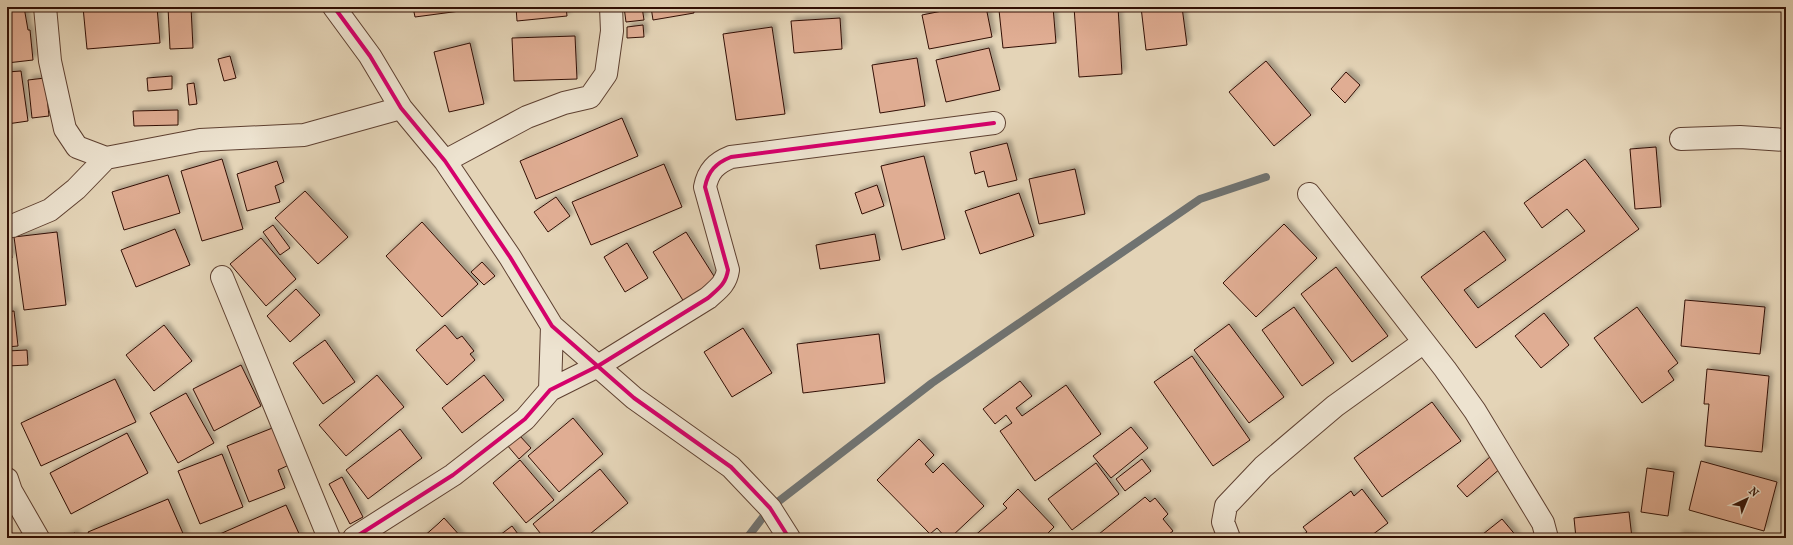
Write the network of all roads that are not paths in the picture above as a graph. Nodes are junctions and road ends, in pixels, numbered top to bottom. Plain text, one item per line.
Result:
1 (45, 7) edge
2 (334, 7) edge
3 (611, 7) edge
4 (401, 108) junction
5 (994, 123) dead end
6 (1681, 139) dead end
7 (1786, 140) edge
8 (106, 158) junction
9 (445, 161) junction
10 (1309, 194) dead end
11 (7, 226) edge
12 (222, 277) dead end
13 (552, 326) junction
14 (1424, 342) junction
15 (598, 366) junction
16 (550, 390) junction
17 (7, 479) edge
18 (358, 537) edge
19 (38, 538) edge
20 (329, 538) edge
21 (790, 538) edge
22 (1229, 538) edge
23 (1547, 538) edge

1 - 8 street
2 - 4 street
3 - 9 street
4 - 8 street
4 - 9 street
5 - 15 street
6 - 7 street
8 - 11 street
9 - 13 street
10 - 14 street
12 - 20 street
13 - 15 street
13 - 16 street
14 - 22 street
14 - 23 street
15 - 16 street
15 - 21 street
16 - 18 street
17 - 19 street

